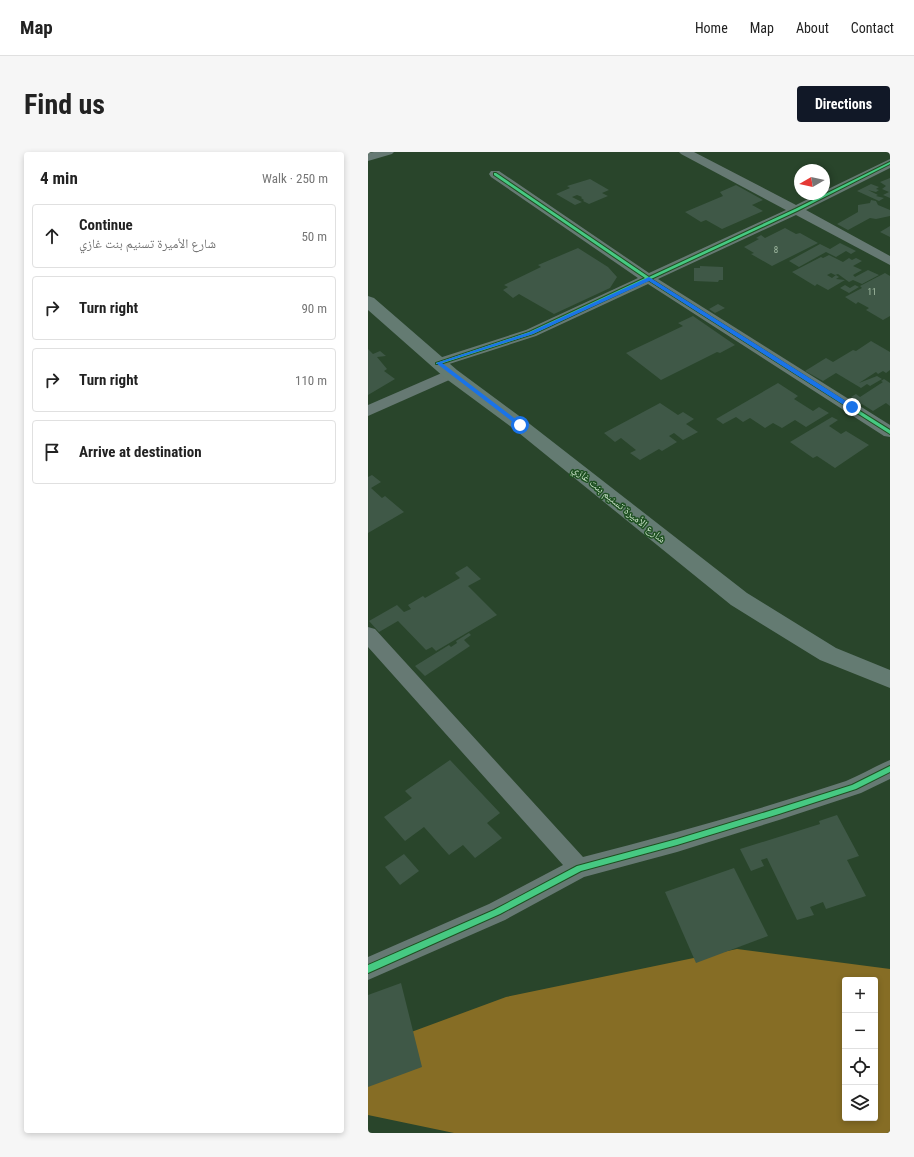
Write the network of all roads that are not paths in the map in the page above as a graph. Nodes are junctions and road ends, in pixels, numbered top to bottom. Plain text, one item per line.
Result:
1 (388, 152) edge
2 (685, 152) edge
3 (368, 157) edge
4 (890, 163) edge
5 (495, 174) dead end
6 (796, 210) junction
7 (890, 261) edge
8 (649, 279) junction
9 (368, 301) edge
10 (445, 368) junction
11 (368, 411) edge
12 (890, 432) edge
13 (368, 634) edge
14 (890, 679) edge
15 (890, 769) edge
16 (579, 868) junction
17 (368, 969) edge

1 - 3 street
2 - 6 street
4 - 6 street
5 - 8 street
6 - 7 street
6 - 8 street
8 - 10 street
8 - 12 street
9 - 10 main road, شارع الأميرة تسنيم بنت غازي
10 - 11 street
10 - 14 main road, شارع الأميرة تسنيم بنت غازي
13 - 16 street
15 - 16 street
16 - 17 street

